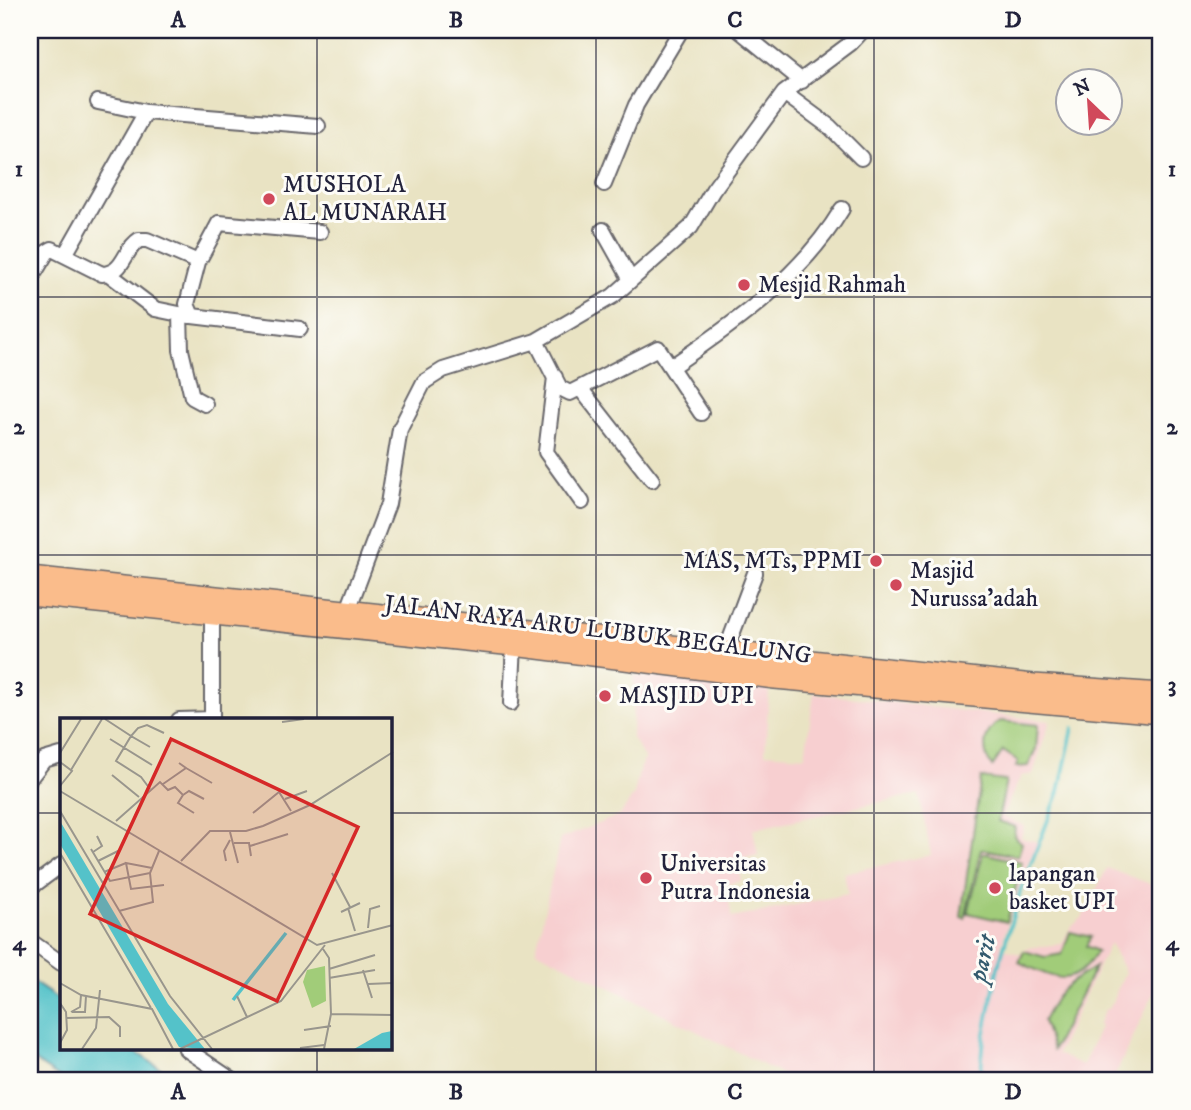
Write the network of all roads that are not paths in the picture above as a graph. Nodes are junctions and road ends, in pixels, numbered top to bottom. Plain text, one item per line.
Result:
1 (681, 30) edge
2 (741, 30) edge
3 (863, 30) edge
4 (802, 80) junction
5 (784, 93) junction
6 (98, 102) dead end
7 (146, 112) junction
8 (318, 126) dead end
9 (861, 159) dead end
10 (604, 184) dead end
11 (842, 209) dead end
12 (603, 230) dead end
13 (320, 232) dead end
14 (66, 253) junction
15 (198, 262) junction
16 (109, 274) junction
17 (30, 280) edge
18 (631, 281) junction
19 (186, 315) junction
20 (300, 329) dead end
21 (536, 341) junction
22 (671, 367) junction
23 (555, 375) junction
24 (580, 388) junction
25 (205, 404) dead end
26 (701, 412) dead end
27 (652, 480) dead end
28 (582, 502) dead end
29 (755, 573) dead end
30 (32, 586) edge
31 (348, 610) junction
32 (212, 613) junction
33 (514, 645) junction
34 (625, 649) junction
35 (725, 653) junction
36 (1033, 694) junction
37 (1161, 694) edge
38 (511, 703) dead end
39 (1161, 713) edge
40 (212, 718) edge
41 (60, 755) edge
42 (30, 778) edge
43 (60, 866) edge
44 (30, 888) edge
45 (30, 941) edge
46 (60, 962) edge
47 (187, 1050) edge
48 (232, 1080) edge

1 - 10 street
2 - 4 street
3 - 4 street
4 - 5 street
5 - 9 street
5 - 18 street
6 - 7 street
7 - 8 street
7 - 14 street
11 - 22 street
12 - 18 street
13 - 15 street
14 - 16 street
14 - 17 street
15 - 16 street
15 - 19 street
16 - 19 street
18 - 21 street
19 - 20 street
19 - 25 street
21 - 23 street
21 - 31 street
22 - 24 street
22 - 26 street
23 - 24 street
23 - 28 street
24 - 27 street
29 - 35 street
30 - 31 main road, JALAN RAYA ARU LUBUK BEGALUNG
30 - 32 main road, JALAN RAYA ARU LUBUK BEGALUNG
31 - 34 main road, JALAN RAYA ARU LUBUK BEGALUNG
32 - 33 main road, JALAN RAYA ARU LUBUK BEGALUNG
32 - 40 street
33 - 34 main road, JALAN RAYA ARU LUBUK BEGALUNG
33 - 38 street
34 - 35 main road, JALAN RAYA ARU LUBUK BEGALUNG
34 - 36 main road, JALAN RAYA ARU LUBUK BEGALUNG
35 - 36 main road, JALAN RAYA ARU LUBUK BEGALUNG
36 - 37 main road, JALAN RAYA ARU LUBUK BEGALUNG
36 - 39 main road, JALAN RAYA ARU LUBUK BEGALUNG
41 - 42 street
43 - 44 street
45 - 46 street
47 - 48 street

